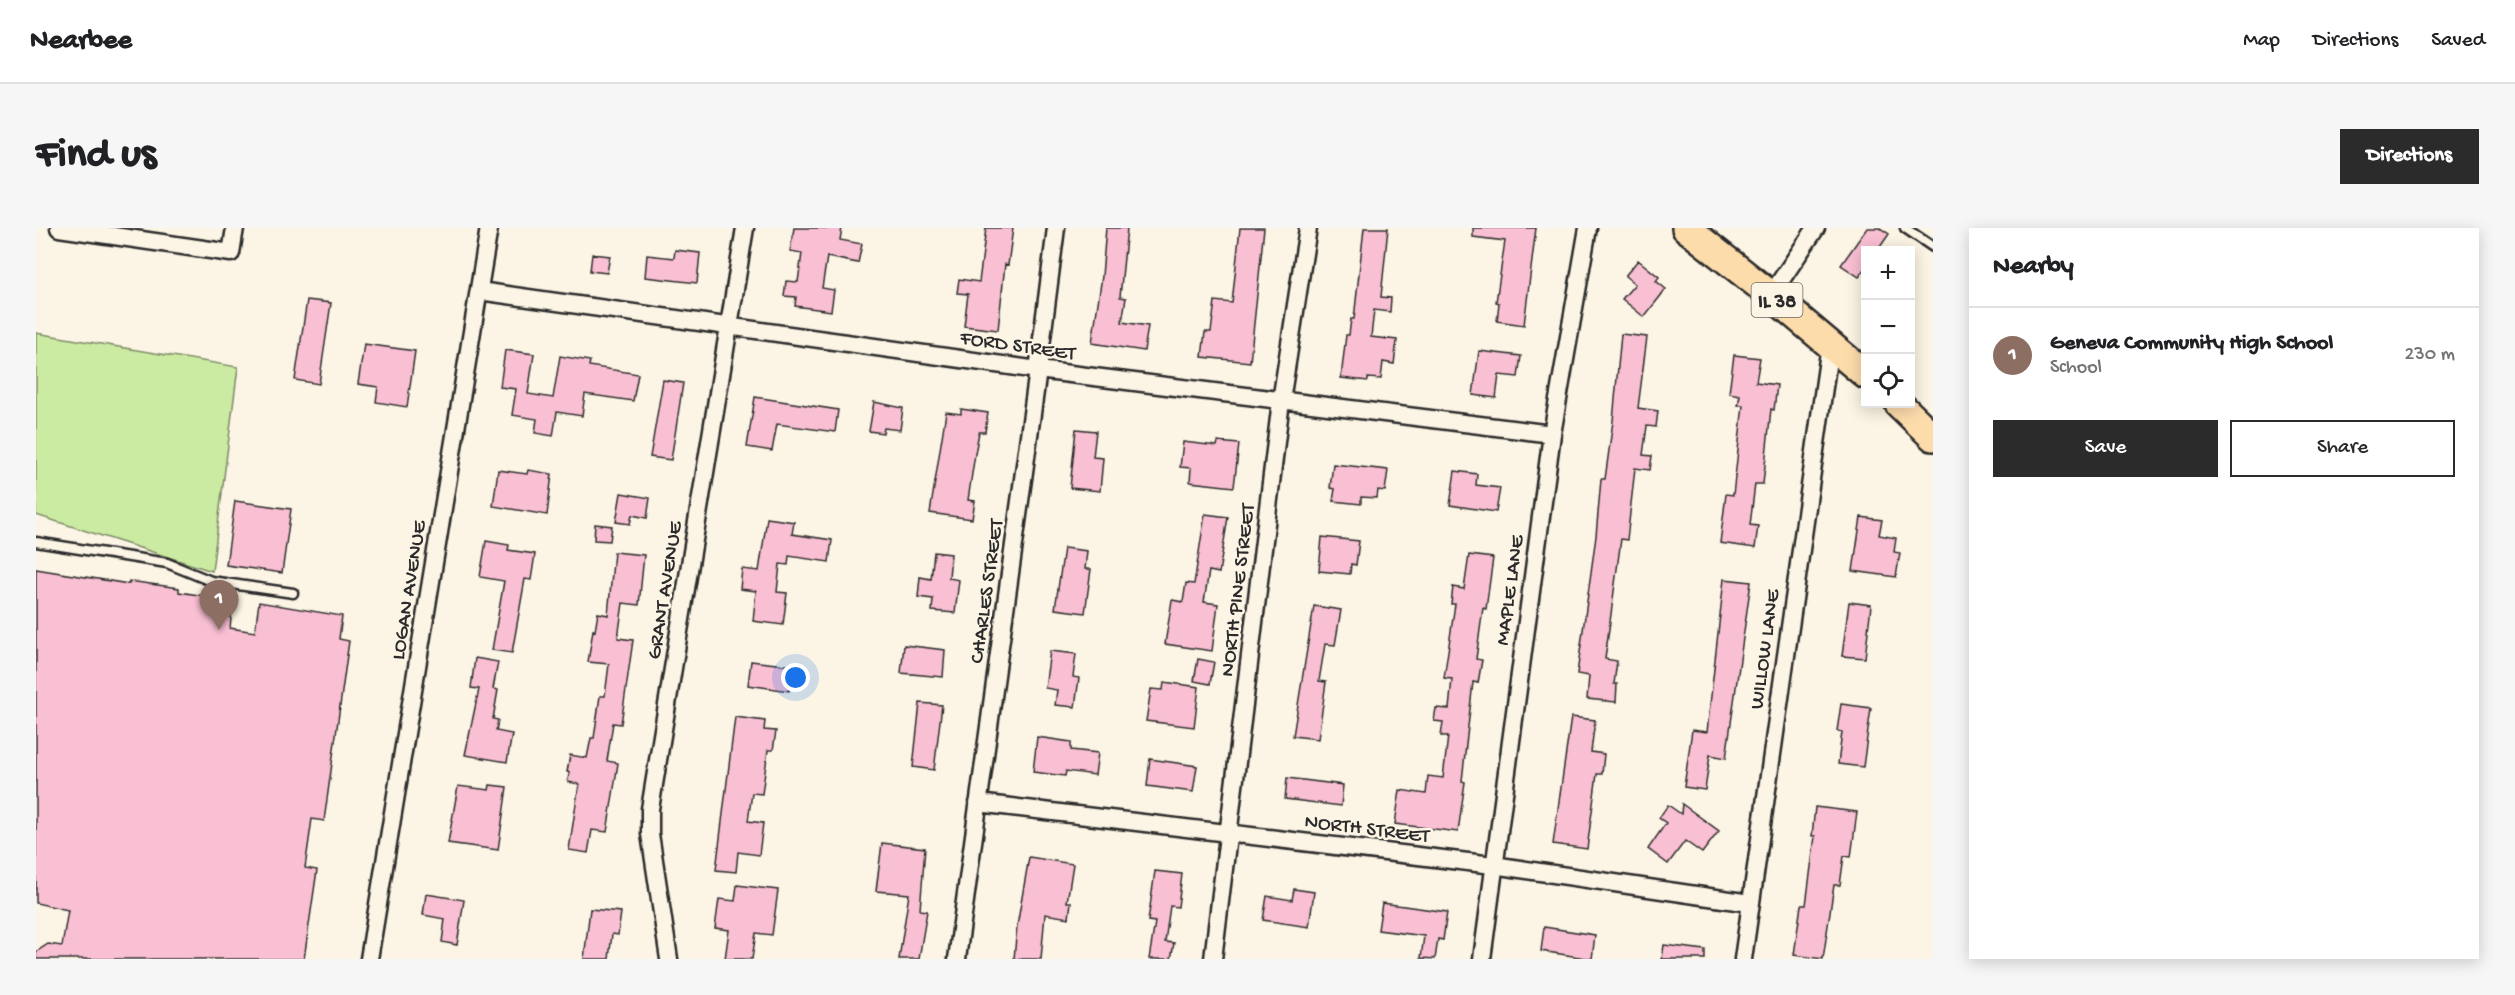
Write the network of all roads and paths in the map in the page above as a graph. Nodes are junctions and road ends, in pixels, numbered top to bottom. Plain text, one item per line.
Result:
1 (59, 228) edge
2 (489, 228) edge
3 (745, 228) edge
4 (1056, 228) edge
5 (1308, 228) edge
6 (1588, 228) edge
7 (1686, 228) edge
8 (1816, 228) edge
9 (1905, 228) edge
10 (234, 233) edge
11 (1933, 247) edge
12 (479, 291) junction
13 (1771, 295) junction
14 (729, 327) junction
15 (1830, 345) junction
16 (1038, 370) junction
17 (1861, 371) edge
18 (1281, 401) junction
19 (1903, 408) edge
20 (1552, 434) junction
21 (1933, 436) edge
22 (36, 543) edge
23 (293, 593) dead end
24 (978, 803) junction
25 (1228, 833) junction
26 (1493, 865) junction
27 (1750, 903) junction
28 (369, 959) edge
29 (669, 959) edge
30 (957, 959) edge
31 (1213, 959) edge
32 (1482, 959) edge
33 (1743, 959) edge

1 - 10 street
2 - 12 street, LOGAN AVENUE
3 - 14 street, GRANT AVENUE
4 - 16 street, CHARLES STREET
5 - 18 street, NORTH PINE STREET
6 - 20 street, MAPLE LANE
7 - 13 main road, IL 38
8 - 13 street
9 - 11 lane
12 - 14 street, FORD STREET
12 - 28 street, LOGAN AVENUE
13 - 15 main road, IL 38
14 - 16 street, FORD STREET
14 - 29 street, GRANT AVENUE
15 - 17 main road, IL 38
15 - 27 street, WILLOW LANE
16 - 18 street, FORD STREET
16 - 24 street, CHARLES STREET
18 - 20 street, FORD STREET
18 - 25 street, NORTH PINE STREET
19 - 21 main road
20 - 26 street, MAPLE LANE
22 - 23 lane
24 - 25 street, NORTH STREET
24 - 30 street, CHARLES STREET
25 - 26 street, NORTH STREET
25 - 31 street, NORTH PINE STREET
26 - 27 street, NORTH STREET
26 - 32 street, MAPLE LANE
27 - 33 street, WILLOW LANE

